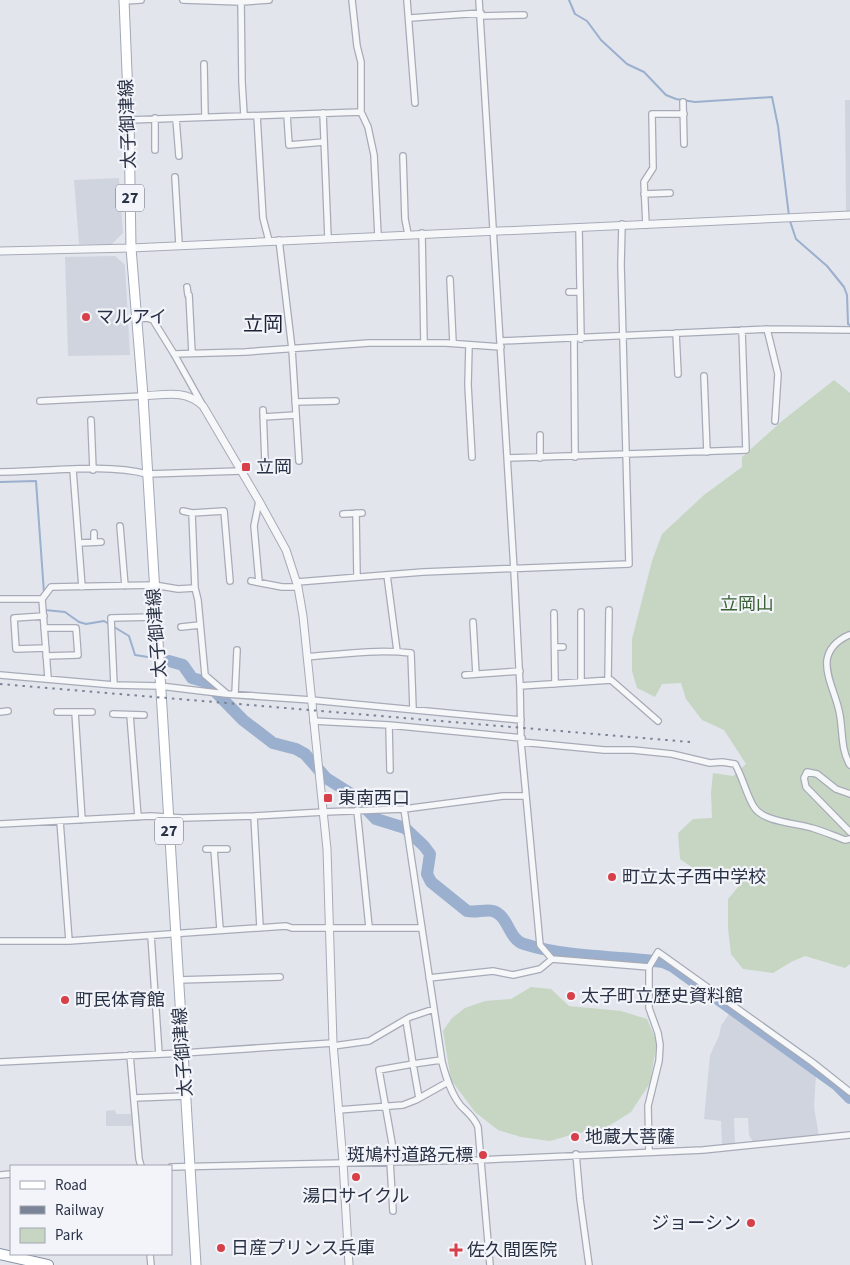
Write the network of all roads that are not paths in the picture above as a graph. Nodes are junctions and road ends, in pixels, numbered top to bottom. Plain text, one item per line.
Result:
1 (141, 0) edge
2 (183, 0) edge
3 (268, 0) edge
4 (352, 0) edge
5 (407, 0) edge
6 (480, 0) edge
7 (124, 1) edge
8 (241, 1) edge
9 (481, 14) junction
10 (524, 15) dead end
11 (410, 18) junction
12 (204, 64) dead end
13 (683, 102) dead end
14 (415, 103) dead end
15 (361, 112) junction
16 (322, 113) junction
17 (684, 114) junction
18 (244, 115) junction
19 (287, 115) junction
20 (257, 116) junction
21 (205, 117) junction
22 (155, 118) junction
23 (176, 118) junction
24 (129, 120) junction
25 (324, 142) junction
26 (684, 144) dead end
27 (155, 150) dead end
28 (179, 156) dead end
29 (403, 156) dead end
30 (175, 177) dead end
31 (670, 193) dead end
32 (644, 194) junction
33 (850, 215) edge
34 (622, 224) junction
35 (646, 225) junction
36 (580, 228) junction
37 (494, 230) junction
38 (422, 233) junction
39 (408, 234) junction
40 (378, 236) junction
41 (328, 238) junction
42 (279, 240) junction
43 (269, 241) junction
44 (179, 244) junction
45 (131, 248) junction
46 (0, 251) edge
47 (450, 279) dead end
48 (187, 287) dead end
49 (568, 292) dead end
50 (579, 292) junction
51 (137, 319) junction
52 (767, 329) junction
53 (742, 330) junction
54 (850, 330) edge
55 (676, 333) junction
56 (623, 336) junction
57 (577, 339) junction
58 (424, 343) junction
59 (453, 343) junction
60 (501, 344) junction
61 (469, 345) junction
62 (292, 349) junction
63 (192, 353) junction
64 (174, 354) junction
65 (678, 374) dead end
66 (704, 376) dead end
67 (143, 396) junction
68 (336, 401) dead end
69 (40, 402) dead end
70 (295, 402) junction
71 (203, 406) junction
72 (263, 410) dead end
73 (296, 415) junction
74 (263, 417) junction
75 (91, 420) dead end
76 (775, 420) dead end
77 (540, 435) dead end
78 (707, 452) junction
79 (627, 455) junction
80 (472, 457) dead end
81 (575, 457) junction
82 (508, 458) junction
83 (540, 458) junction
84 (299, 461) dead end
85 (266, 462) dead end
86 (73, 470) junction
87 (94, 470) junction
88 (242, 471) junction
89 (0, 472) edge
90 (147, 474) junction
91 (260, 501) junction
92 (183, 511) dead end
93 (192, 513) junction
94 (342, 514) dead end
95 (120, 526) dead end
96 (94, 533) dead end
97 (94, 542) junction
98 (101, 542) dead end
99 (79, 543) junction
100 (514, 570) junction
101 (387, 575) junction
102 (357, 576) junction
103 (230, 581) dead end
104 (251, 581) dead end
105 (259, 582) junction
106 (154, 584) junction
107 (297, 584) junction
108 (82, 586) junction
109 (125, 586) junction
110 (195, 588) junction
111 (0, 599) edge
112 (42, 599) junction
113 (609, 610) dead end
114 (554, 614) dead end
115 (44, 616) junction
116 (583, 616) dead end
117 (155, 617) junction
118 (473, 622) dead end
119 (200, 624) junction
120 (181, 627) dead end
121 (44, 628) junction
122 (849, 635) edge
123 (555, 647) junction
124 (563, 647) dead end
125 (46, 648) junction
126 (237, 650) dead end
127 (397, 651) junction
128 (46, 656) junction
129 (307, 657) junction
130 (520, 671) junction
131 (476, 674) junction
132 (0, 675) edge
133 (465, 675) dead end
134 (48, 678) junction
135 (608, 680) junction
136 (581, 682) junction
137 (555, 684) junction
138 (114, 685) junction
139 (160, 686) junction
140 (520, 686) junction
141 (226, 694) junction
142 (235, 694) junction
143 (311, 700) junction
144 (413, 709) junction
145 (8, 711) dead end
146 (0, 712) edge
147 (56, 712) dead end
148 (75, 712) junction
149 (92, 712) dead end
150 (113, 714) dead end
151 (130, 715) junction
152 (144, 715) dead end
153 (521, 720) junction
154 (658, 720) dead end
155 (313, 721) junction
156 (389, 725) junction
157 (522, 740) junction
158 (850, 765) edge
159 (390, 770) dead end
160 (850, 794) edge
161 (526, 796) junction
162 (404, 809) junction
163 (357, 810) junction
164 (324, 812) junction
165 (169, 816) junction
166 (254, 816) junction
167 (138, 817) junction
168 (82, 820) junction
169 (60, 821) junction
170 (0, 824) edge
171 (850, 832) edge
172 (850, 839) edge
173 (206, 849) dead end
174 (214, 849) junction
175 (227, 849) dead end
176 (260, 927) junction
177 (369, 927) junction
178 (329, 928) junction
179 (422, 928) junction
180 (220, 930) junction
181 (176, 934) junction
182 (151, 936) junction
183 (0, 941) edge
184 (69, 941) junction
185 (552, 958) junction
186 (649, 967) junction
187 (280, 977) dead end
188 (429, 978) junction
189 (178, 980) junction
190 (434, 1009) junction
191 (406, 1020) junction
192 (333, 1044) junction
193 (183, 1053) junction
194 (159, 1054) junction
195 (130, 1055) junction
196 (441, 1060) junction
197 (0, 1062) edge
198 (413, 1064) junction
199 (448, 1082) junction
200 (850, 1092) edge
201 (186, 1096) junction
202 (134, 1098) junction
203 (419, 1098) junction
204 (385, 1107) junction
205 (338, 1110) junction
206 (850, 1135) edge
207 (649, 1151) junction
208 (576, 1154) junction
209 (479, 1160) junction
210 (392, 1161) junction
211 (343, 1162) junction
212 (141, 1165) edge
213 (190, 1166) junction
214 (172, 1167) edge
215 (393, 1211) dead end
216 (0, 1254) edge
217 (48, 1265) edge
218 (196, 1265) edge
219 (349, 1265) edge
220 (490, 1265) edge
221 (589, 1265) edge

1 - 7 street
2 - 8 street
3 - 8 street
4 - 15 street
5 - 11 street
6 - 9 street
7 - 24 main road, 太子御津線 / 27
8 - 18 street
9 - 10 street
9 - 11 street
9 - 37 street
11 - 14 street
12 - 21 street
13 - 17 street
15 - 16 street
15 - 40 street
16 - 19 street
16 - 25 street
17 - 26 street
17 - 32 street
18 - 20 street
18 - 21 street
19 - 20 street
19 - 25 street
20 - 43 street
21 - 23 street
22 - 23 street
22 - 24 street
22 - 27 street
23 - 28 street
24 - 45 main road, 太子御津線 / 27
25 - 41 street
29 - 39 street
30 - 44 street
31 - 32 street
32 - 35 street
33 - 35 street
34 - 35 street
34 - 36 street
34 - 56 street
36 - 37 street
36 - 50 street
37 - 38 street
37 - 60 street
38 - 39 street
38 - 58 street
39 - 40 street
40 - 41 street
41 - 42 street
42 - 43 street
42 - 62 street
43 - 44 street
44 - 45 street
45 - 46 street
45 - 51 main road, 太子御津線 / 27
47 - 59 street
48 - 63 street
49 - 50 street
50 - 57 street
51 - 64 street
51 - 67 main road, 太子御津線 / 27
52 - 53 street
52 - 54 street
52 - 76 street
53 - 55 street
53 - 78 street
55 - 56 street
55 - 65 street
56 - 57 street
56 - 79 street
57 - 60 street
57 - 81 street
58 - 59 street
58 - 62 street
59 - 61 street
60 - 61 street
60 - 82 street
61 - 80 street
62 - 63 street
62 - 70 street
63 - 64 street
64 - 71 street
66 - 78 street
67 - 69 street
67 - 71 street
67 - 90 main road, 太子御津線 / 27
68 - 70 street
70 - 73 street
71 - 88 street
72 - 74 street
73 - 74 street
73 - 84 street
74 - 85 street
75 - 87 street
77 - 83 street
78 - 79 street
79 - 81 street
79 - 100 street
81 - 83 street
82 - 83 street
82 - 100 street
86 - 87 street
86 - 89 street
86 - 99 street
87 - 90 street
88 - 90 street
88 - 91 street
90 - 106 main road, 太子御津線 / 27
91 - 105 street
91 - 107 street
92 - 93 street
93 - 103 street
93 - 110 street
94 - 102 street
95 - 109 street
96 - 97 street
97 - 98 street
97 - 99 street
99 - 108 street
100 - 101 street
100 - 130 street
101 - 102 street
101 - 127 street
102 - 107 street
104 - 105 street
105 - 107 street
106 - 109 street
106 - 110 street
106 - 117 main road, 太子御津線 / 27
107 - 129 street
108 - 109 street
108 - 112 street
110 - 119 street
111 - 112 street
112 - 115 street
113 - 135 street
114 - 123 street
115 - 121 street
115 - 125 street
116 - 136 street
117 - 138 street
117 - 139 main road, 太子御津線 / 27
118 - 131 street
119 - 120 street
119 - 141 street
121 - 125 street
121 - 128 street
122 - 158 street
123 - 124 street
123 - 137 street
125 - 128 street
126 - 142 street
127 - 129 street
127 - 144 street
128 - 134 street
129 - 143 street
130 - 131 street
130 - 140 street
131 - 133 street
132 - 134 street
134 - 138 street
135 - 136 street
135 - 154 street
136 - 137 street
137 - 140 street
138 - 139 street
139 - 141 street
139 - 165 main road, 太子御津線 / 27
140 - 153 street
141 - 142 street
142 - 143 street
143 - 144 street
143 - 155 street
144 - 153 street
145 - 146 street
147 - 148 street
148 - 149 street
148 - 168 street
150 - 151 street
151 - 152 street
151 - 167 street
153 - 157 street
155 - 156 street
155 - 164 street
156 - 157 street
156 - 159 street
157 - 161 street
157 - 172 street
160 - 171 street
161 - 162 street
161 - 185 street
162 - 163 street
162 - 179 street
163 - 164 street
163 - 177 street
164 - 166 street
164 - 178 street
165 - 166 street
165 - 167 street
165 - 181 main road, 太子御津線 / 27
166 - 176 street
167 - 168 street
168 - 169 street
169 - 170 street
169 - 184 street
173 - 174 street
174 - 175 street
174 - 180 street
176 - 178 street
176 - 180 street
177 - 178 street
177 - 179 street
178 - 192 street
179 - 188 street
180 - 181 street
181 - 182 street
181 - 189 main road, 太子御津線 / 27
182 - 184 street
182 - 194 street
183 - 184 street
185 - 186 street
185 - 188 street
186 - 200 street
186 - 207 street
187 - 189 street
188 - 190 street
189 - 193 main road, 太子御津線 / 27
190 - 191 street
190 - 196 street
191 - 192 street
191 - 198 street
192 - 193 street
192 - 205 street
193 - 194 street
193 - 201 main road, 太子御津線 / 27
194 - 195 street
195 - 197 street
195 - 202 street
196 - 198 street
196 - 199 street
198 - 203 street
198 - 204 street
199 - 203 street
199 - 209 street
201 - 202 street
201 - 213 main road, 太子御津線 / 27
202 - 212 street
203 - 204 street
204 - 205 street
204 - 210 street
205 - 211 street
206 - 207 street
207 - 208 street
208 - 209 street
208 - 221 street
209 - 210 street
209 - 220 street
210 - 211 street
210 - 215 street
211 - 213 street
211 - 219 street
213 - 214 street
213 - 218 main road, 太子御津線 / 27
216 - 217 highway

